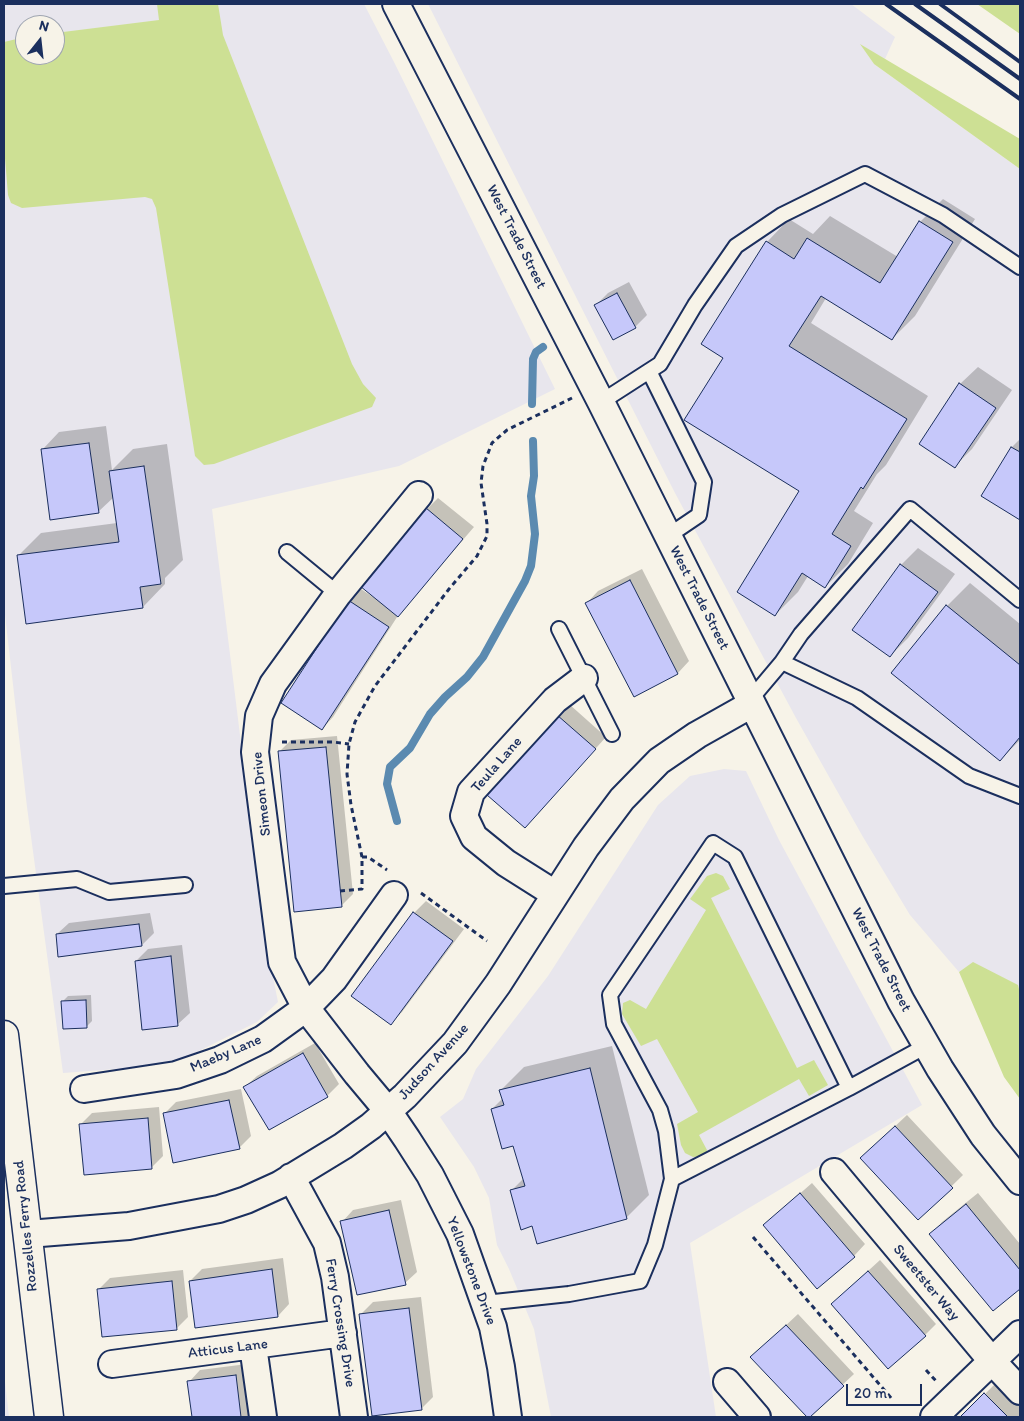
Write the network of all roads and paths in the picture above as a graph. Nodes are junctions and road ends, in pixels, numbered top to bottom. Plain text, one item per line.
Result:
1 (396, 4) edge
2 (1020, 267) edge
3 (649, 371) junction
4 (598, 395) junction
5 (419, 496) dead end
6 (668, 536) junction
7 (287, 552) dead end
8 (338, 594) junction
9 (1020, 600) edge
10 (560, 629) dead end
11 (782, 662) junction
12 (584, 678) junction
13 (751, 702) junction
14 (612, 734) dead end
15 (256, 742) junction
16 (349, 744) junction
17 (1020, 796) edge
18 (362, 857) junction
19 (186, 885) dead end
20 (4, 886) edge
21 (401, 886) junction
22 (340, 891) dead end
23 (555, 894) junction
24 (488, 941) dead end
25 (306, 1008) junction
26 (4, 1036) edge
27 (926, 1046) junction
28 (7, 1083) edge
29 (84, 1088) dead end
30 (849, 1088) junction
31 (388, 1111) junction
32 (11, 1157) edge
33 (834, 1172) dead end
34 (291, 1177) junction
35 (672, 1179) junction
36 (1020, 1181) edge
37 (28, 1234) junction
38 (753, 1237) dead end
39 (485, 1303) junction
40 (343, 1333) junction
41 (1020, 1334) edge
42 (253, 1346) junction
43 (992, 1361) junction
44 (112, 1364) dead end
45 (727, 1382) dead end
46 (1020, 1391) edge
47 (892, 1399) dead end
48 (49, 1417) edge
49 (263, 1417) edge
50 (354, 1417) edge
51 (508, 1417) edge
52 (757, 1417) edge
53 (934, 1417) edge

1 - 4 street, West Trade Street
2 - 3 lane
3 - 4 lane
3 - 6 lane
4 - 6 street, West Trade Street
4 - 16 path
5 - 8 street, Simeon Drive
6 - 13 street, West Trade Street
7 - 8 lane
8 - 15 street, Simeon Drive
9 - 11 lane
10 - 12 lane
11 - 13 lane
11 - 17 lane
12 - 14 lane
12 - 23 street, Teula Lane
13 - 23 street, Judson Avenue
13 - 27 street, West Trade Street
15 - 16 path
15 - 25 street, Simeon Drive
16 - 18 path
18 - 21 path
18 - 22 path
19 - 20 lane
21 - 24 path
21 - 25 street, Maeby Lane
23 - 31 street, Judson Avenue
25 - 29 street, Maeby Lane
25 - 31 street, Simeon Drive
26 - 28 street, Rozzelles Ferry Road
27 - 30 lane
27 - 36 street, West Trade Street
28 - 32 street, Rozzelles Ferry Road
30 - 35 lane
30 - 35 lane
31 - 34 street, Judson Avenue
31 - 39 street, Yellowstone Drive
32 - 37 street, Rozzelles Ferry Road
33 - 43 street, Sweetster Way
34 - 37 street, Judson Avenue
34 - 40 street, Ferry Crossing Drive
35 - 39 lane
37 - 48 street, Rozzelles Ferry Road
38 - 47 path
39 - 51 street, Yellowstone Drive
40 - 42 street, Atticus Lane
40 - 50 street, Ferry Crossing Drive
41 - 43 street
42 - 44 street, Atticus Lane
42 - 49 street
43 - 46 street, Sweetster Way
43 - 53 street
45 - 52 street

